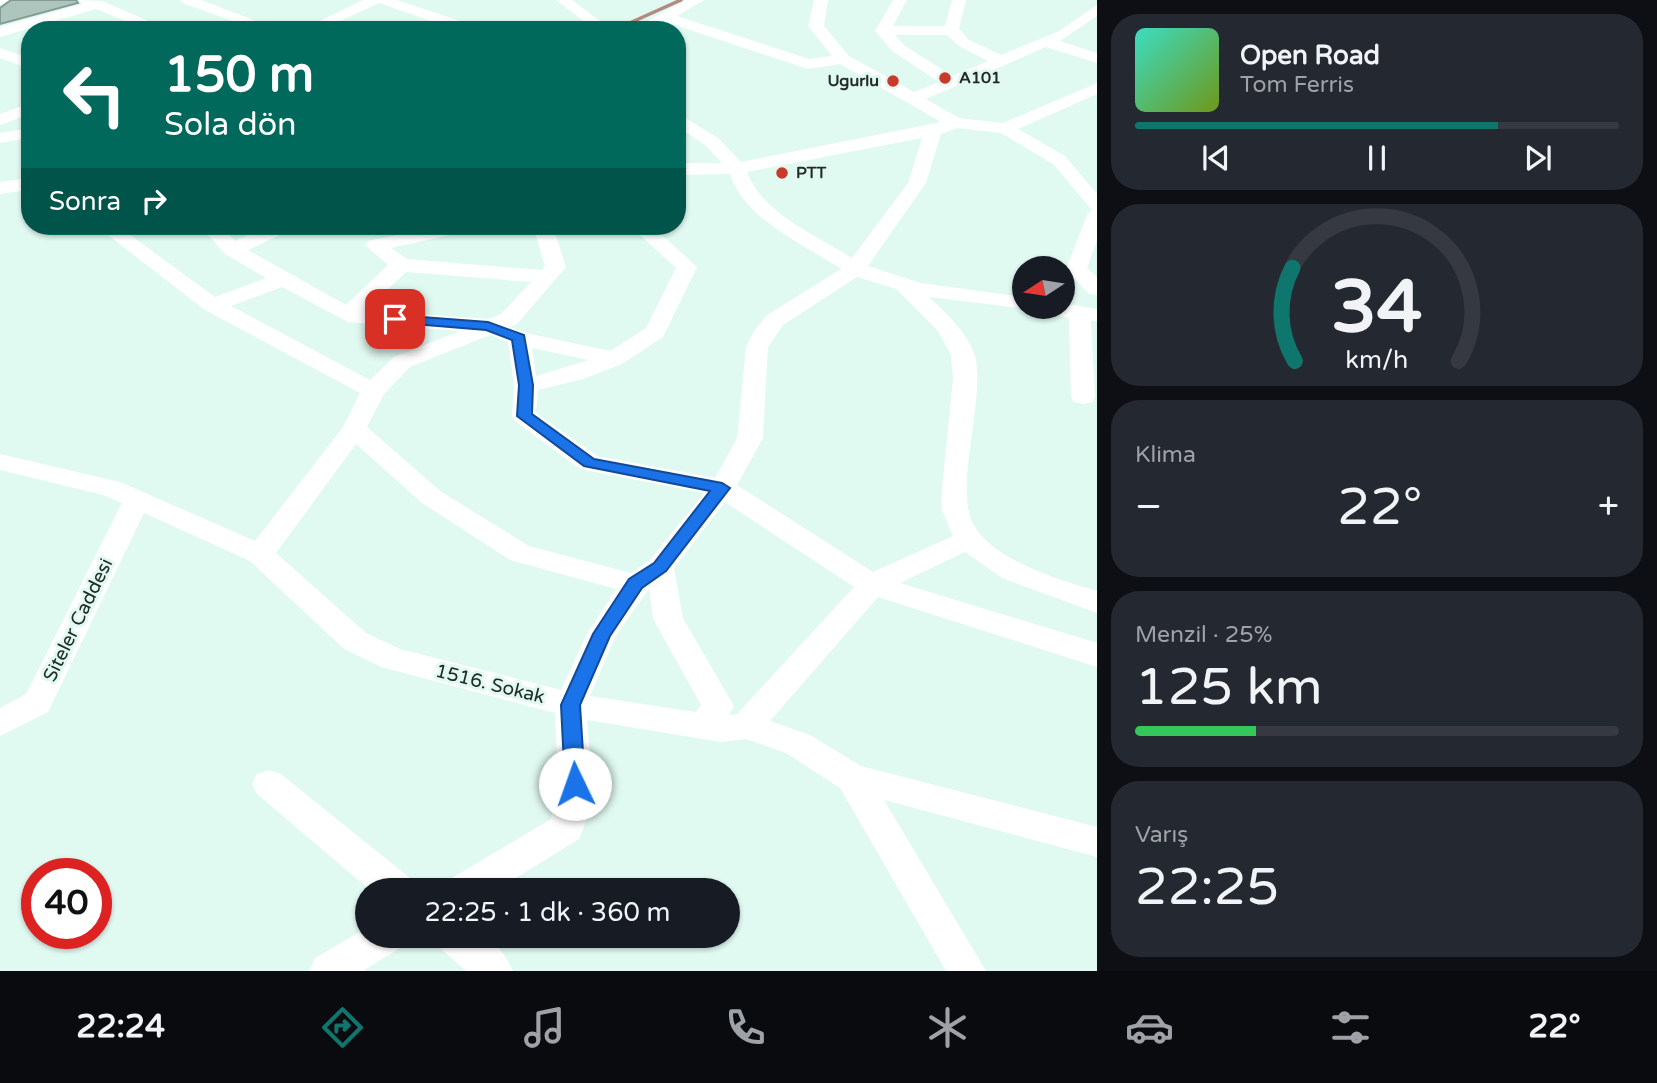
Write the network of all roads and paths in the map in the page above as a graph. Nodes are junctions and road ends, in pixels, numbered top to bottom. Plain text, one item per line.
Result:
1 (187, 0) edge
2 (375, 0) edge
3 (383, 0) edge
4 (563, 0) edge
5 (697, 0) edge
6 (821, 0) edge
7 (900, 0) edge
8 (959, 0) edge
9 (92, 2) edge
10 (1097, 9) edge
11 (663, 16) junction
12 (38, 21) edge
13 (138, 21) edge
14 (247, 21) edge
15 (328, 21) edge
16 (446, 21) edge
17 (592, 21) edge
18 (654, 21) edge
19 (678, 21) edge
20 (686, 24) edge
21 (21, 26) edge
22 (951, 30) junction
23 (883, 31) junction
24 (0, 32) edge
25 (1046, 43) junction
26 (0, 53) edge
27 (1097, 58) edge
28 (843, 59) junction
29 (21, 61) edge
30 (1003, 62) junction
31 (952, 83) junction
32 (1092, 91) edge
33 (915, 98) junction
34 (1097, 108) edge
35 (21, 112) edge
36 (0, 120) edge
37 (686, 124) edge
38 (944, 127) junction
39 (1005, 128) junction
40 (21, 134) edge
41 (0, 138) edge
42 (737, 167) junction
43 (686, 169) edge
44 (21, 185) edge
45 (0, 188) edge
46 (1097, 206) edge
47 (1097, 215) edge
48 (118, 235) edge
49 (218, 235) edge
50 (264, 235) edge
51 (391, 235) edge
52 (546, 235) edge
53 (650, 235) edge
54 (232, 250) junction
55 (401, 265) junction
56 (855, 270) junction
57 (547, 277) junction
58 (282, 279) junction
59 (905, 286) junction
60 (1097, 289) edge
61 (1012, 302) edge
62 (213, 304) junction
63 (1089, 314) edge
64 (348, 315) junction
65 (488, 326) junction
66 (519, 338) junction
67 (614, 359) junction
68 (526, 385) junction
69 (373, 391) junction
70 (1083, 397) dead end
71 (354, 429) junction
72 (0, 462) edge
73 (722, 488) junction
74 (138, 498) junction
75 (969, 541) junction
76 (260, 554) junction
77 (648, 575) junction
78 (872, 585) junction
79 (1097, 602) edge
80 (1097, 655) edge
81 (570, 705) junction
82 (0, 723) edge
83 (704, 726) junction
84 (746, 726) junction
85 (852, 778) junction
86 (269, 785) dead end
87 (1097, 842) edge
88 (382, 878) edge
89 (484, 878) edge
90 (367, 948) edge
91 (467, 948) edge
92 (328, 971) edge
93 (494, 971) edge
94 (967, 971) edge

1 - 14 street
2 - 15 street
3 - 16 street
4 - 17 street
5 - 11 street
6 - 28 street
7 - 23 street
8 - 22 street
9 - 12 street
9 - 13 street
10 - 25 street
11 - 18 street
11 - 19 street
20 - 28 street
21 - 24 street
22 - 23 street
22 - 30 street
23 - 31 street
25 - 27 street
25 - 30 street
26 - 29 street
28 - 33 street
30 - 31 street
31 - 33 street
32 - 34 street
32 - 39 street
33 - 38 street
35 - 36 street
37 - 42 street
38 - 39 street
38 - 42 street
38 - 56 street
39 - 46 street
40 - 41 street
42 - 43 street
42 - 56 street
44 - 45 street
47 - 60 street
48 - 62 street
49 - 54 street
50 - 54 street
51 - 55 street
52 - 57 street
53 - 67 street
54 - 58 street
55 - 57 street
55 - 64 street
56 - 59 street
56 - 73 street
57 - 65 street
58 - 62 street
58 - 64 street
59 - 61 street
59 - 75 street
62 - 69 street
63 - 70 street
64 - 65 street
65 - 66 street
65 - 69 street
66 - 67 street
66 - 68 street
67 - 68 street
68 - 73 street
69 - 71 street
71 - 76 street
71 - 77 street
72 - 74 street, 1516. Sokak
73 - 77 street
73 - 78 street
74 - 76 street, 1516. Sokak
74 - 82 street, Siteler Caddesi
75 - 78 street
75 - 79 street
76 - 81 street, 1516. Sokak
77 - 81 street
77 - 83 street
78 - 80 street
78 - 84 street
81 - 83 street, 1516. Sokak
81 - 89 street
83 - 84 street, 1516. Sokak
84 - 85 street, 1516. Sokak
85 - 87 street, 1516. Sokak
85 - 94 street
86 - 88 street
90 - 92 street
91 - 93 street

